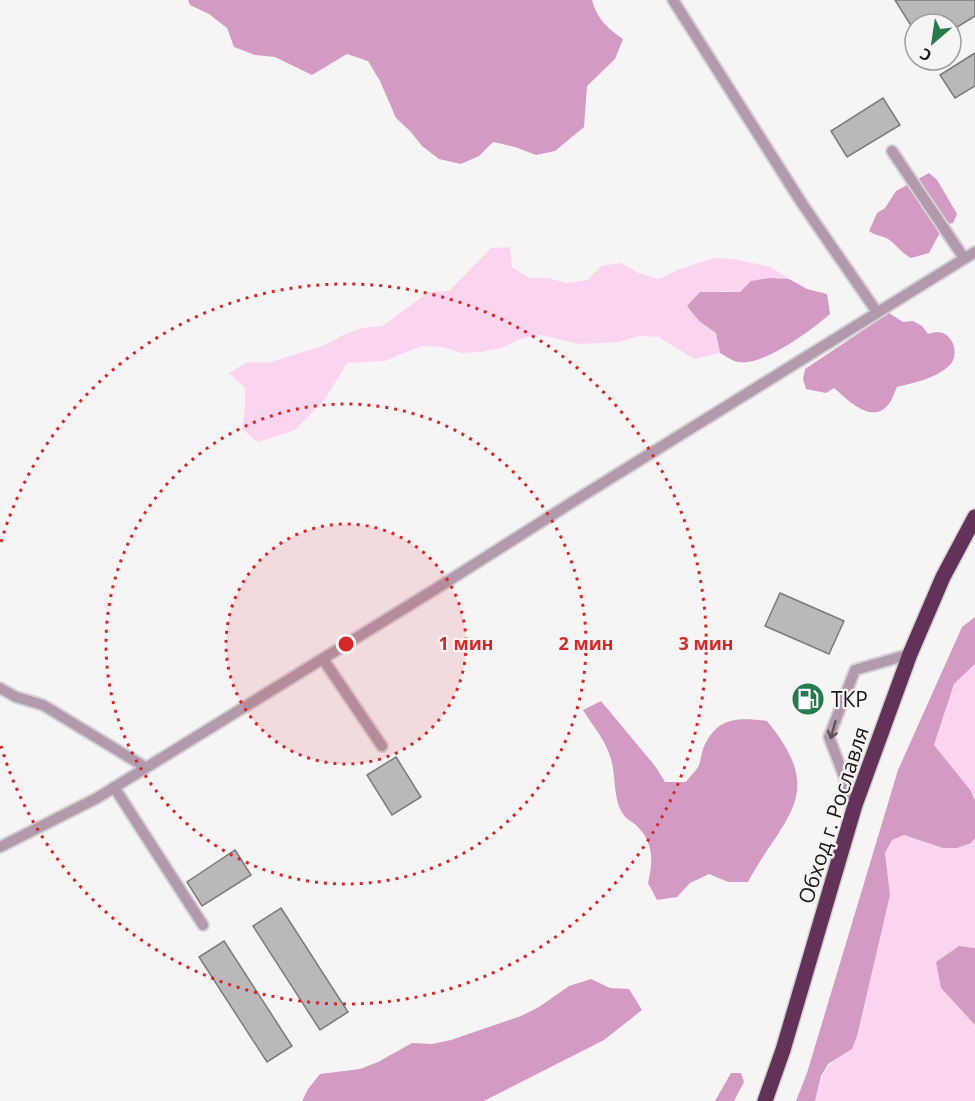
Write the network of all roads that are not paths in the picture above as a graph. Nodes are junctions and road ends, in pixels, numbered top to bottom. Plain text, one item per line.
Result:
1 (673, 0) edge
2 (892, 151) dead end
3 (975, 252) edge
4 (964, 258) junction
5 (877, 312) junction
6 (975, 517) edge
7 (910, 654) junction
8 (323, 659) junction
9 (0, 688) edge
10 (382, 746) dead end
11 (145, 767) junction
12 (114, 787) junction
13 (855, 805) junction
14 (0, 847) edge
15 (203, 926) dead end
16 (765, 1101) edge

1 - 5 street
2 - 4 street
3 - 4 street
4 - 5 street
5 - 8 street
6 - 7 highway, Обход г. Рославля
7 - 13 highway, Обход г. Рославля
7 -> 13 street
8 - 10 street
8 - 11 street
9 - 11 street
11 - 12 street
12 - 14 street
12 - 15 street
13 - 16 highway, Обход г. Рославля

